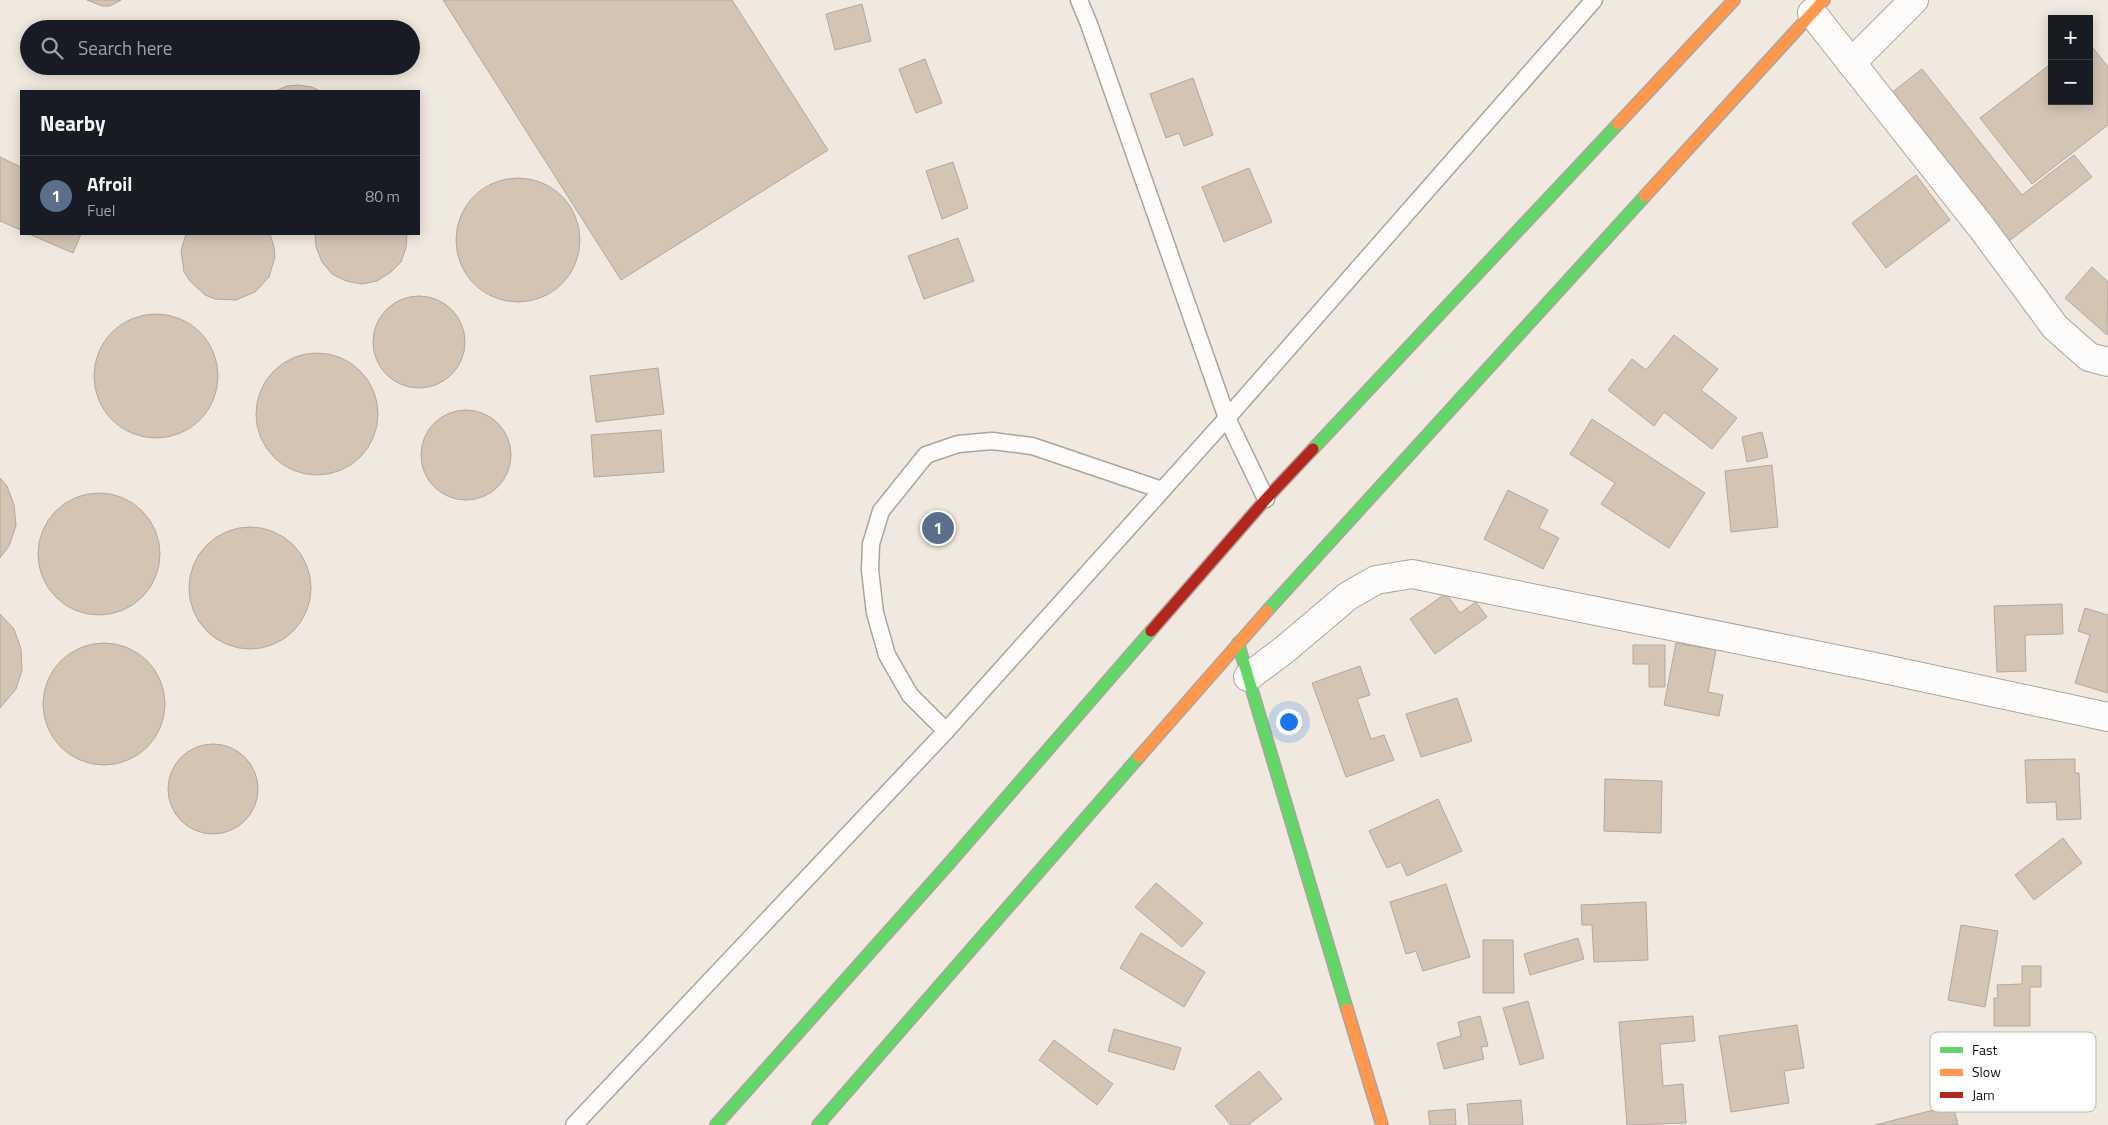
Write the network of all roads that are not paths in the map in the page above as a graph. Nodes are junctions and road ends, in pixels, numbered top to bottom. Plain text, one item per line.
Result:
1 (1079, 0) edge
2 (1594, 0) edge
3 (1734, 0) edge
4 (1914, 0) edge
5 (1818, 6) edge
6 (1851, 63) junction
7 (2108, 362) edge
8 (1227, 418) junction
9 (1162, 490) junction
10 (1266, 499) junction
11 (1238, 643) junction
12 (1248, 677) junction
13 (2108, 717) edge
14 (946, 731) junction
15 (574, 1125) edge
16 (716, 1125) edge
17 (818, 1125) edge
18 (1382, 1125) edge

1 - 8 lane
2 - 8 lane
3 - 10 main road
4 - 6 street
5 - 6 street
5 - 11 main road
6 - 7 street
8 - 9 lane
8 - 10 lane
9 - 14 lane
9 - 14 lane
10 - 16 main road
11 - 12 main road
11 - 17 main road
12 - 13 street
12 - 18 main road
14 - 15 lane

